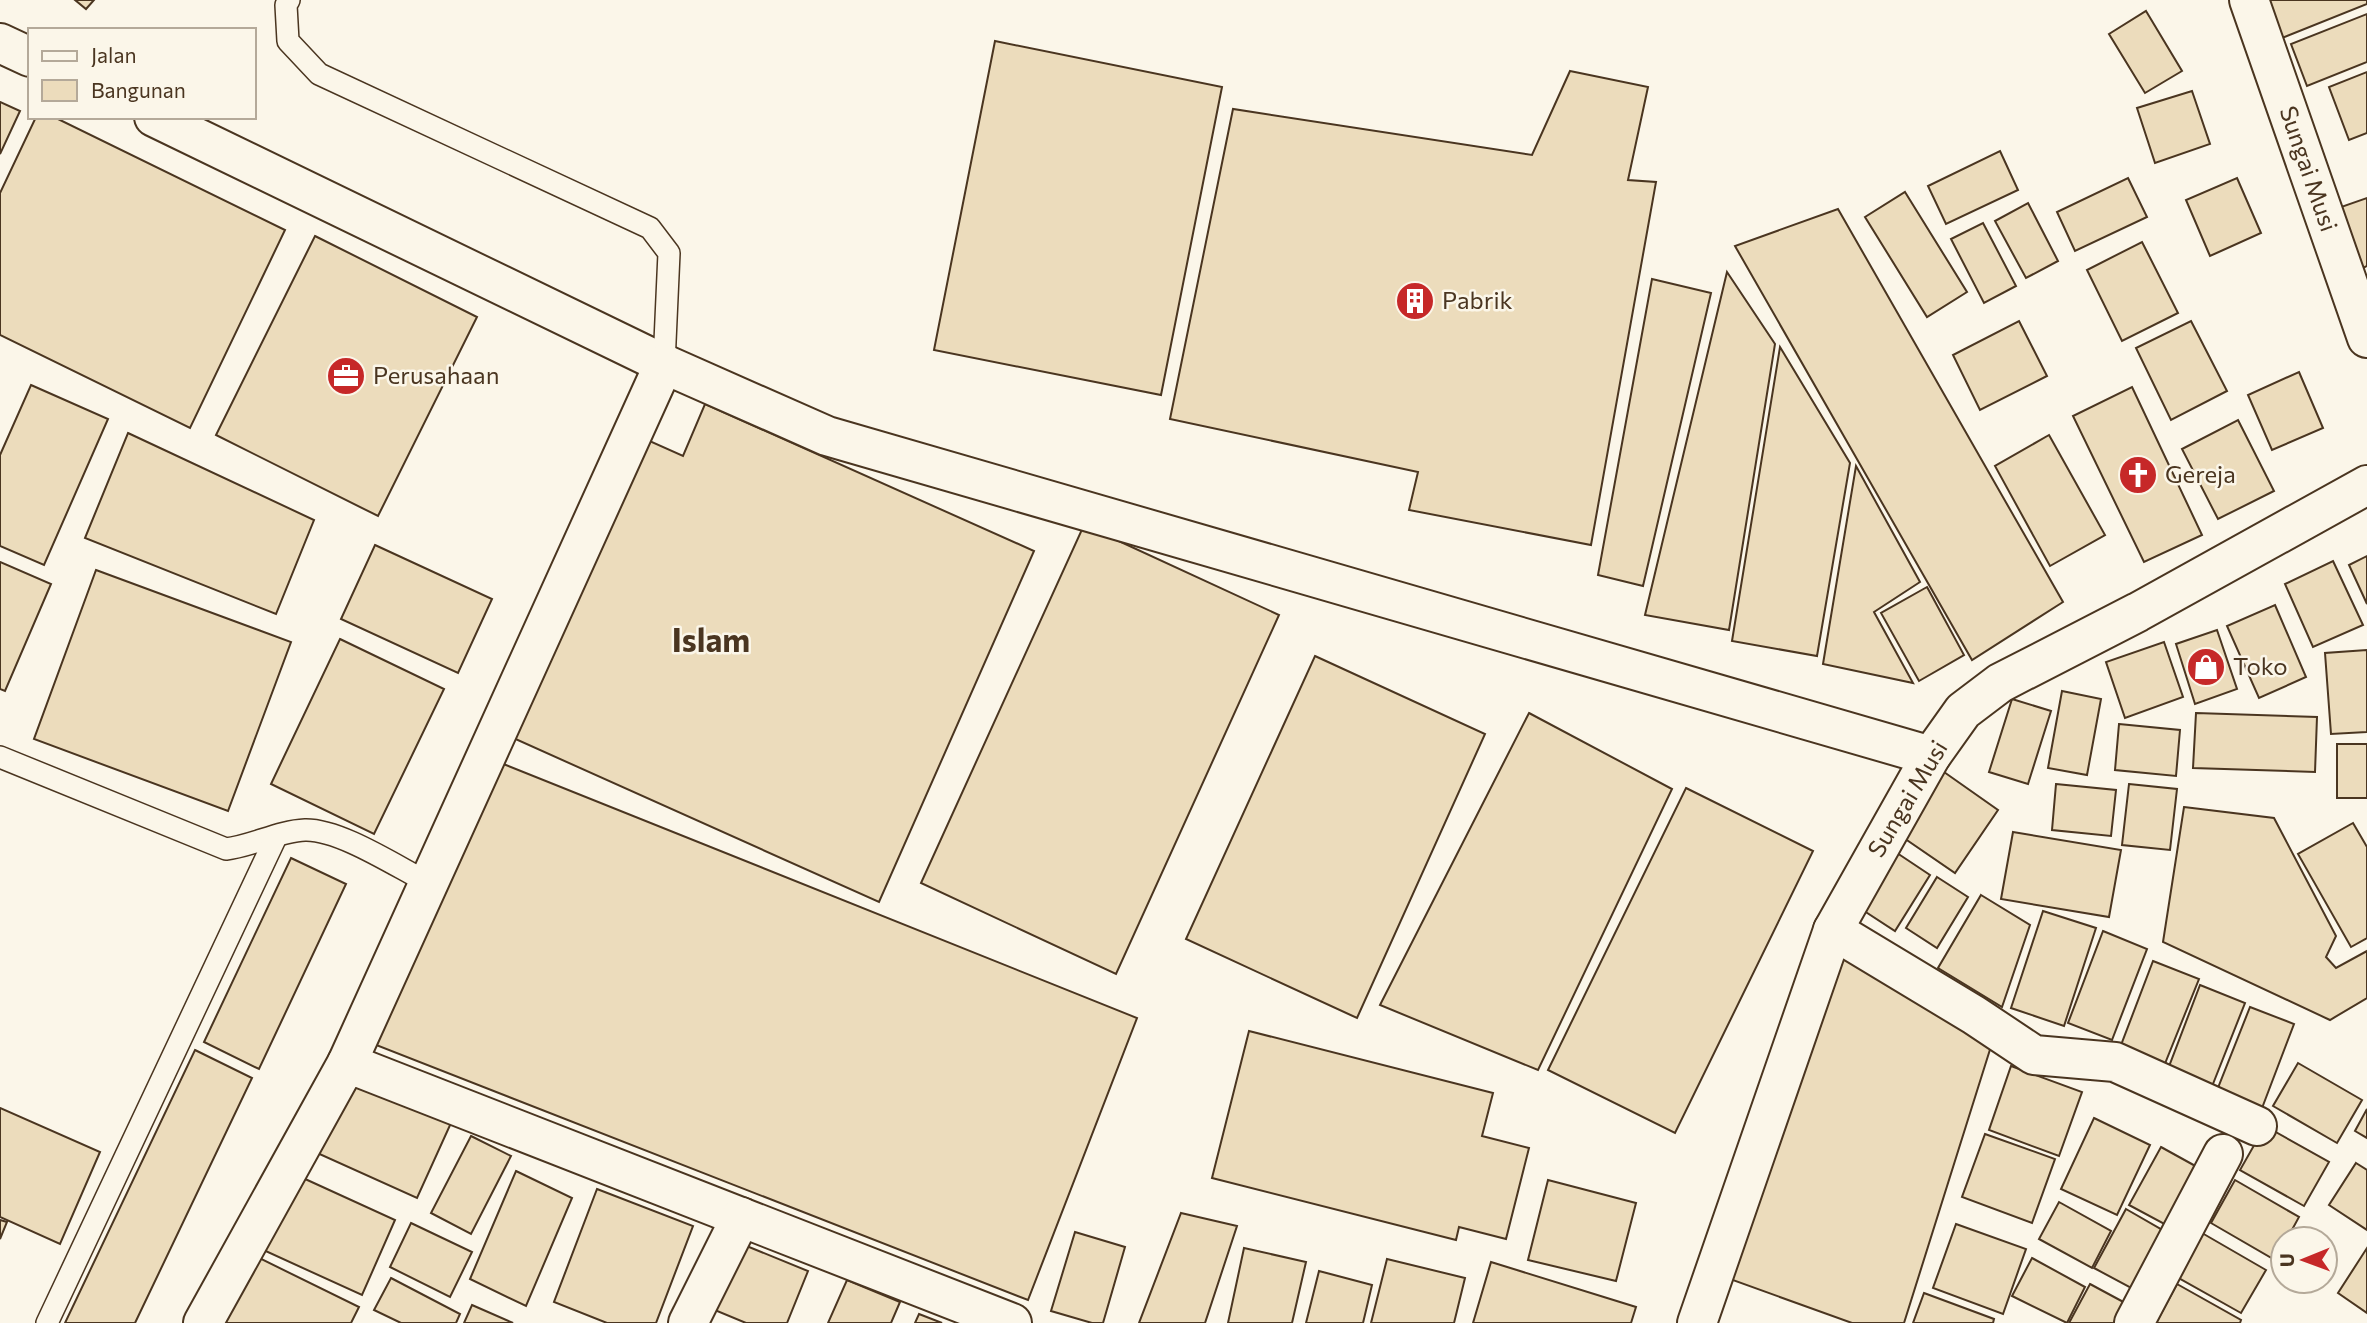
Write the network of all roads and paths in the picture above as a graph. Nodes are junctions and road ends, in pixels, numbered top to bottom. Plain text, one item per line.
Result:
1 (289, 0) edge
2 (2249, 0) edge
3 (0, 43) edge
4 (28, 56) edge
5 (158, 119) edge
6 (2367, 338) edge
7 (664, 364) junction
8 (2367, 485) edge
9 (1931, 756) junction
10 (0, 757) edge
11 (276, 837) junction
12 (429, 883) junction
13 (1833, 930) junction
14 (347, 1063) junction
15 (2257, 1126) dead end
16 (2223, 1154) dead end
17 (741, 1217) junction
18 (47, 1323) edge
19 (203, 1323) edge
20 (688, 1323) edge
21 (1012, 1323) edge
22 (1696, 1323) edge
23 (2134, 1323) edge

1 - 7 lane
2 - 6 street, Sungai Musi
3 - 4 street
5 - 7 street
7 - 9 street
7 - 12 street
8 - 9 street, Sungai Musi
9 - 13 street, Sungai Musi
10 - 11 lane
11 - 12 lane
11 - 18 lane
12 - 14 street
13 - 15 street
13 - 22 street, Sungai Musi
14 - 17 street
14 - 19 street
16 - 23 street
17 - 20 street
17 - 21 street

